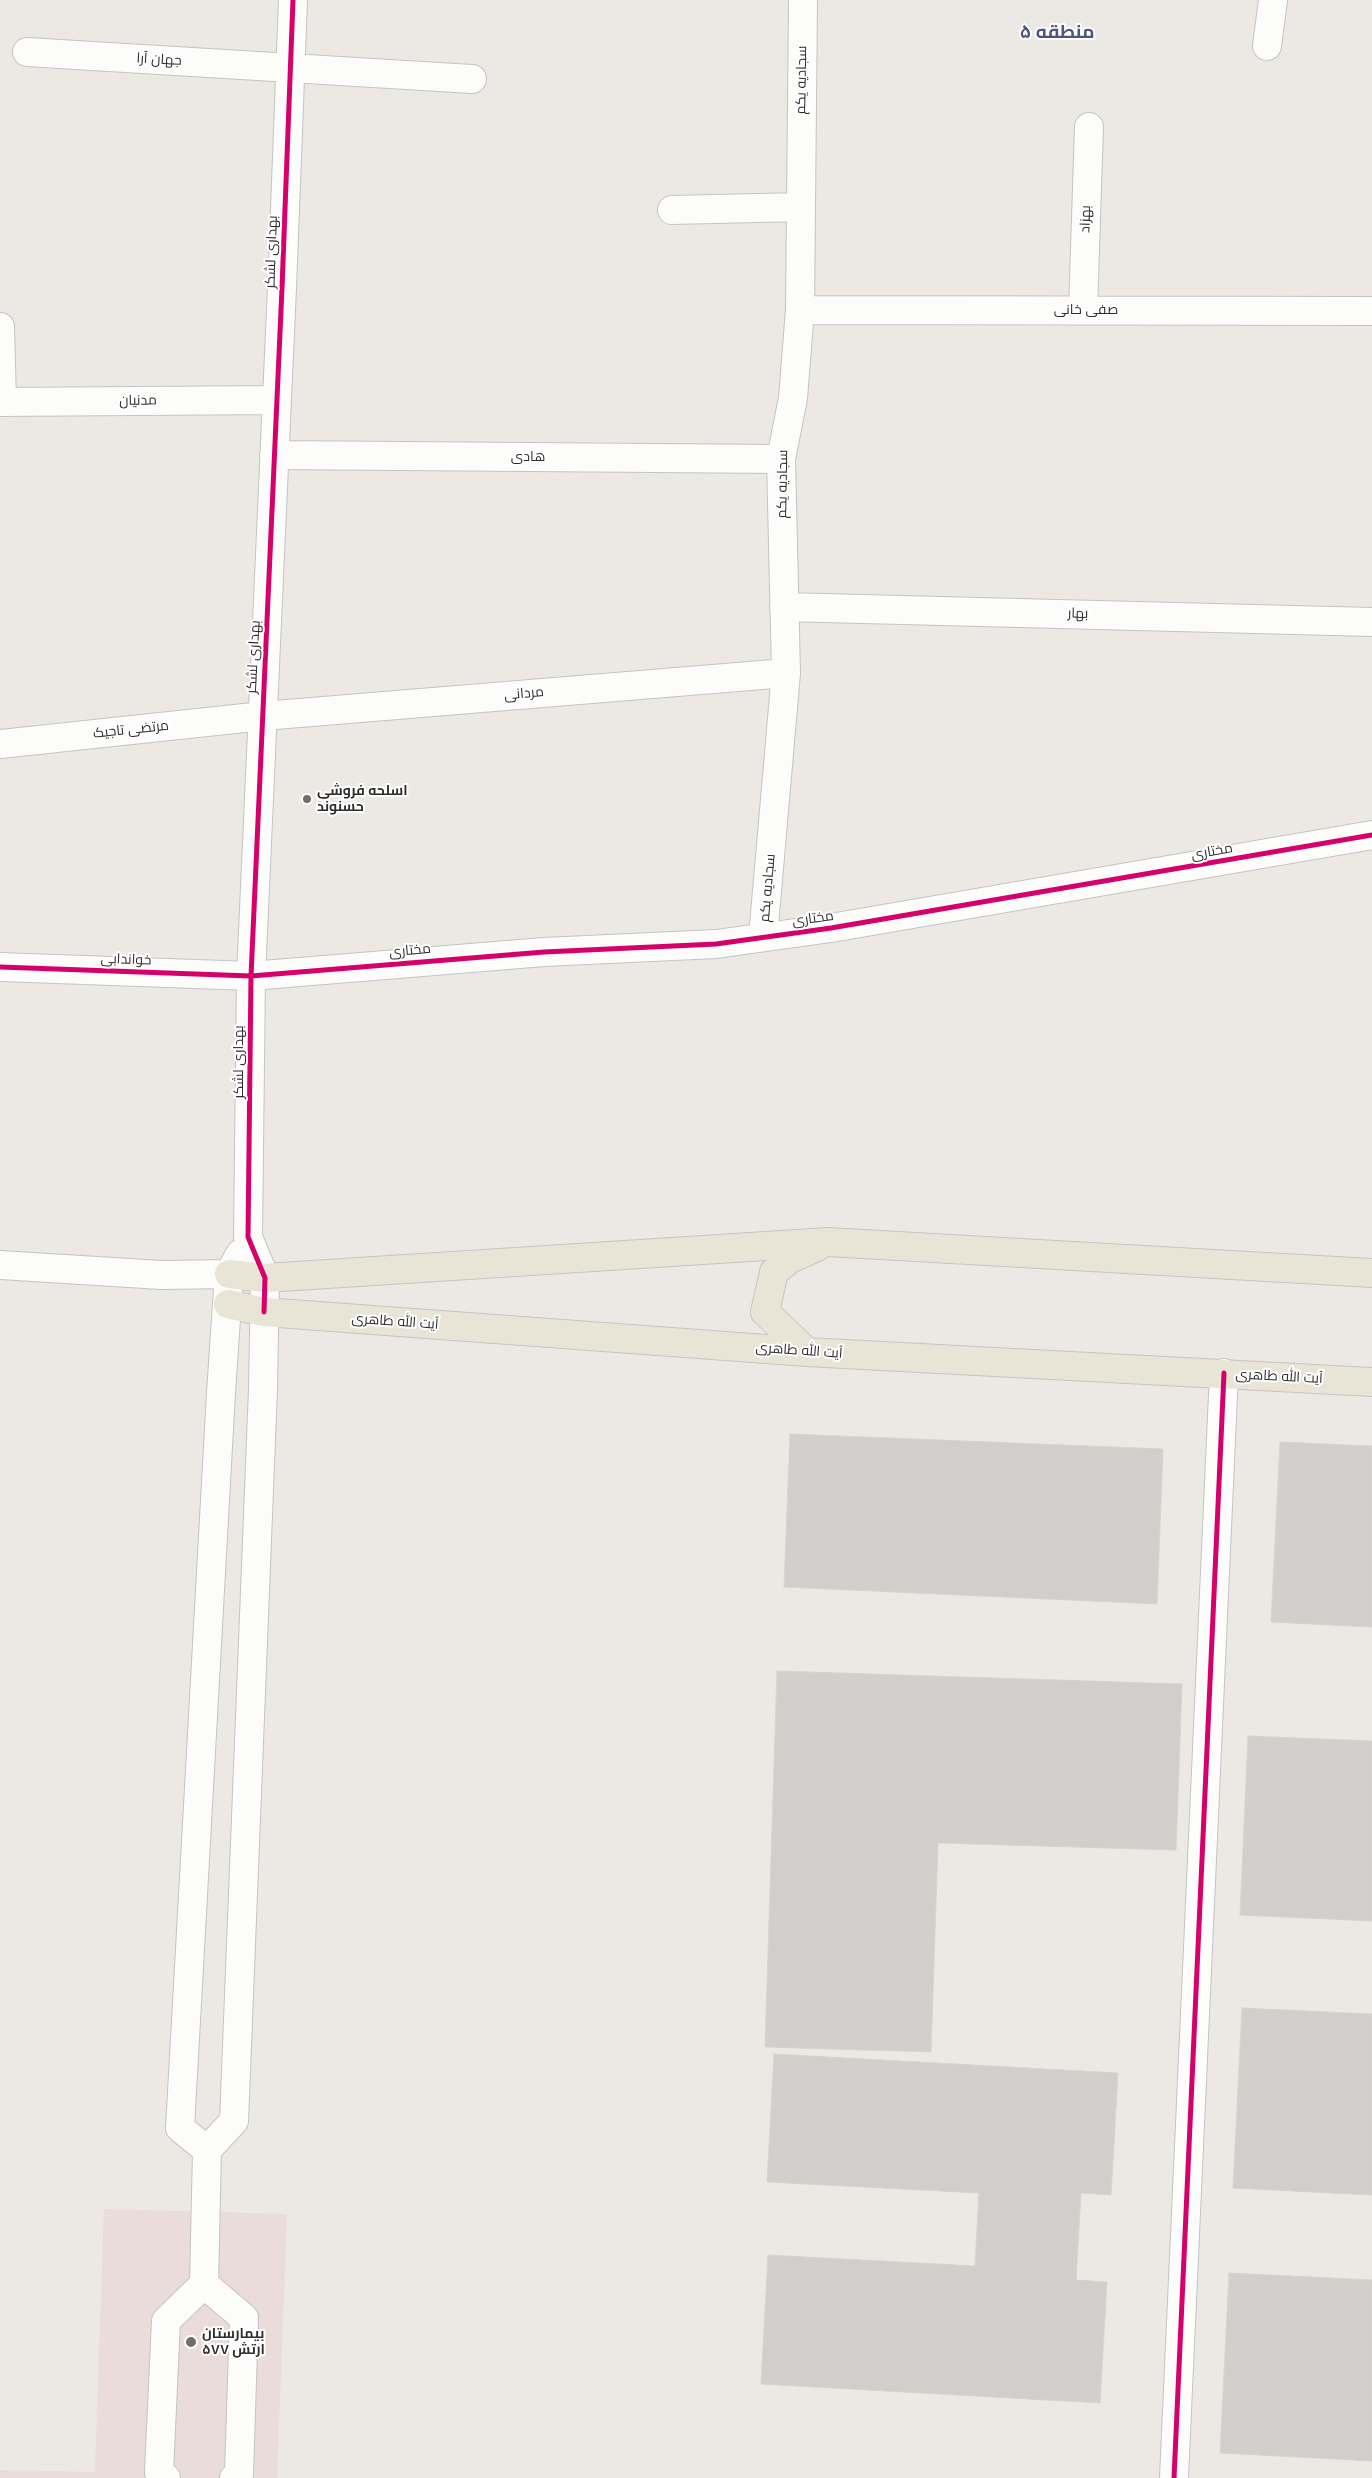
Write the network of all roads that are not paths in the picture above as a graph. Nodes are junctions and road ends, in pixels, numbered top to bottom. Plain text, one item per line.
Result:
1 (292, 0) edge
2 (803, 0) edge
3 (1274, 0) edge
4 (1267, 46) dead end
5 (27, 52) dead end
6 (290, 68) junction
7 (472, 79) dead end
8 (1089, 127) dead end
9 (801, 207) junction
10 (672, 210) dead end
11 (800, 310) junction
12 (1083, 310) junction
13 (1372, 311) edge
14 (0, 327) edge
15 (277, 400) junction
16 (1, 402) edge
17 (274, 455) junction
18 (781, 458) junction
19 (784, 607) junction
20 (1372, 622) edge
21 (786, 673) junction
22 (262, 716) junction
23 (0, 744) edge
24 (1372, 835) edge
25 (763, 937) junction
26 (0, 967) edge
27 (251, 976) junction
28 (248, 1237) junction
29 (828, 1242) junction
30 (0, 1265) edge
31 (1372, 1273) edge
32 (230, 1274) junction
33 (160, 1275) junction
34 (265, 1278) junction
35 (228, 1304) junction
36 (264, 1312) junction
37 (807, 1352) junction
38 (1224, 1373) junction
39 (1372, 1382) edge
40 (207, 2150) junction
41 (204, 2284) junction
42 (166, 2478) edge
43 (234, 2478) edge
44 (1174, 2478) edge

1 - 6 street, بهداری لشکر
2 - 9 street, سجادیه یکم
3 - 4 street
5 - 6 street, جهان آرا
6 - 7 street, جهان آرا
6 - 15 street, بهداری لشکر
8 - 12 street, بهزاد
9 - 10 street
9 - 11 street, سجادیه یکم
11 - 12 street, صفی خانی
11 - 18 street, سجادیه یکم
12 - 13 street, صفی خانی
14 - 16 street
15 - 16 street, مدنیان
15 - 17 street, بهداری لشکر
17 - 18 street, هادی
17 - 22 street, بهداری لشکر
18 - 19 street, سجادیه یکم
19 - 20 street, بهار
19 - 21 street, سجادیه یکم
21 - 22 street, مردانی
21 - 25 street, سجادیه یکم
22 - 23 street, مرتضی تاجیک
22 - 27 street, بهداری لشکر
24 - 25 street, مختاری
25 - 27 street, مختاری
26 - 27 street, خواندابی
27 - 28 street, بهداری لشکر
28 - 32 street, بهداری لشکر
28 - 34 street, بهداری لشکر
29 - 31 main road
29 - 34 main road
29 - 37 main road
30 - 33 street
32 - 33 street
32 - 34 main road
32 - 35 street, بهداری لشکر
33 - 35 street
34 - 36 street, بهداری لشکر
35 - 36 main road, آیت الله طاهری
35 - 40 street, بهداری لشکر
36 - 37 main road, آیت الله طاهری
36 - 40 street, بهداری لشکر
37 - 38 main road, آیت الله طاهری
38 - 39 main road, آیت الله طاهری
38 - 44 street
40 - 41 street
41 - 42 street
41 - 43 street

